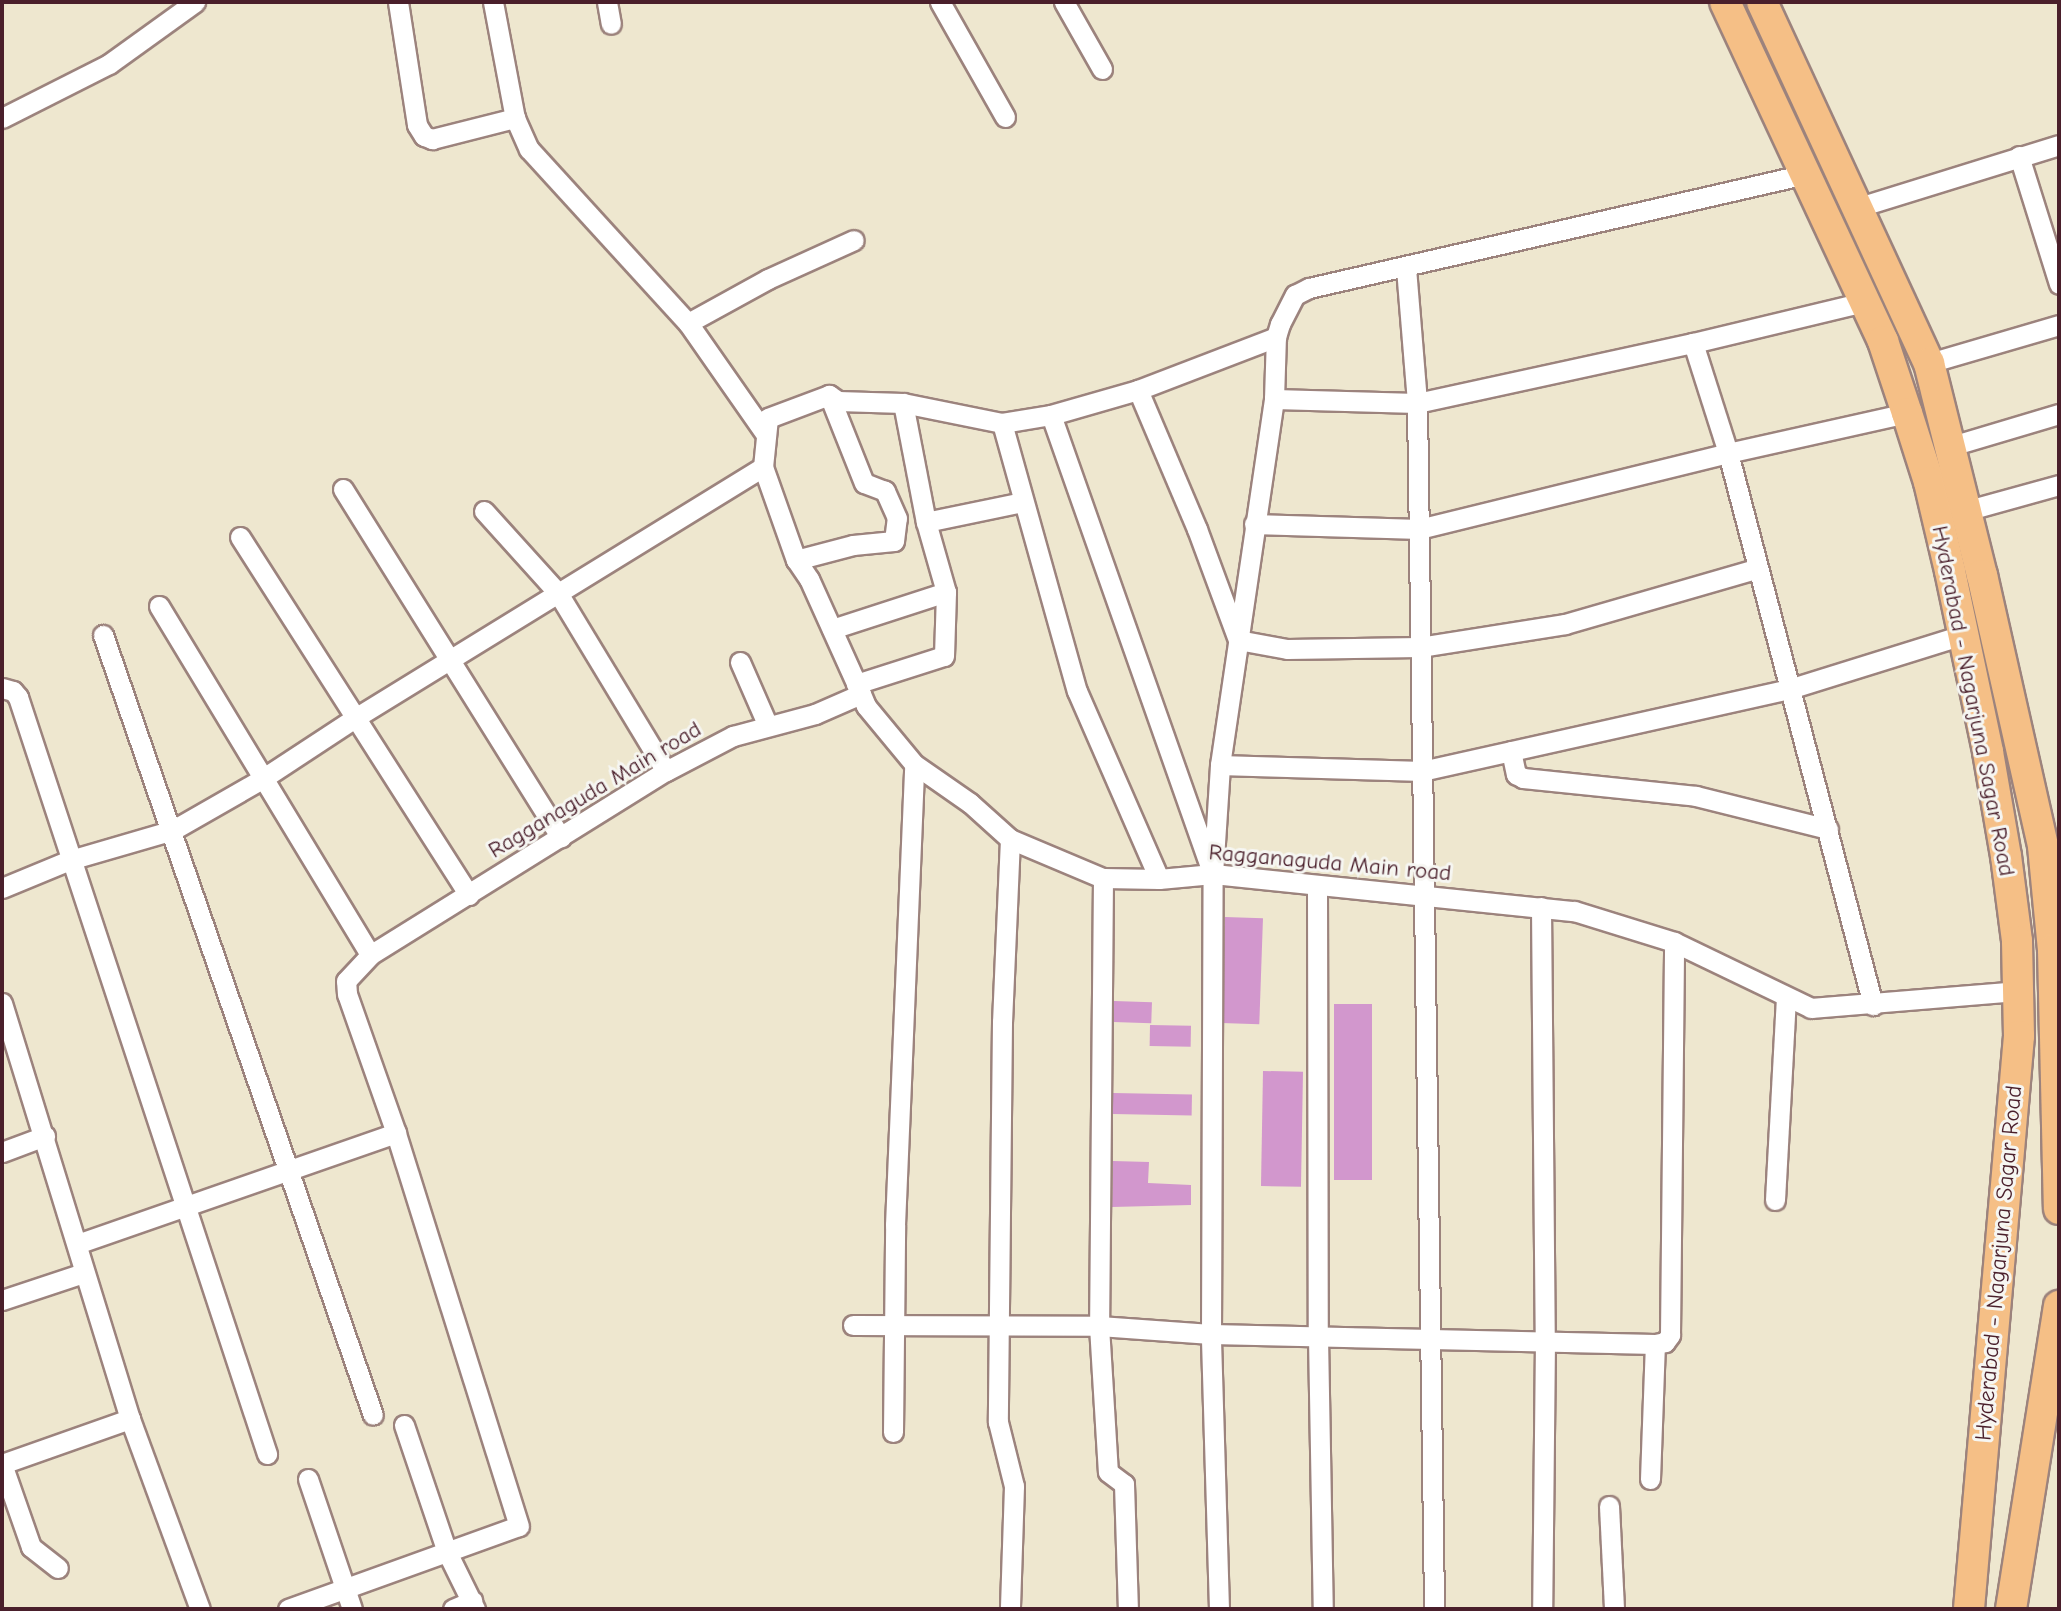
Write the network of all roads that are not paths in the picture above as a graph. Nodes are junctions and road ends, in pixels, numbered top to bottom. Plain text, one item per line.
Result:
1 (195, 2) edge
2 (398, 2) edge
3 (493, 2) edge
4 (607, 2) edge
5 (940, 2) edge
6 (1064, 2) edge
7 (1725, 2) edge
8 (1762, 2) edge
9 (611, 24) dead end
10 (1102, 69) dead end
11 (1004, 117) dead end
12 (2, 118) edge
13 (515, 118) junction
14 (2059, 145) edge
15 (2019, 156) junction
16 (1806, 173) junction
17 (1859, 207) junction
18 (854, 240) dead end
19 (1406, 268) junction
20 (2059, 284) edge
21 (1864, 302) junction
22 (688, 323) junction
23 (2059, 325) edge
24 (1276, 337) junction
25 (1693, 343) junction
26 (1929, 363) junction
27 (1138, 390) junction
28 (829, 394) junction
29 (1273, 399) junction
30 (903, 403) junction
31 (1418, 404) junction
32 (1907, 413) junction
33 (2059, 414) edge
34 (1051, 415) junction
35 (1002, 423) junction
36 (766, 435) junction
37 (1948, 447) junction
38 (1728, 453) junction
39 (763, 467) junction
40 (2059, 485) edge
41 (343, 489) dead end
42 (1023, 502) junction
43 (484, 511) dead end
44 (1965, 511) junction
45 (926, 522) junction
46 (1254, 524) junction
47 (1419, 529) junction
48 (240, 537) dead end
49 (796, 560) junction
50 (1756, 569) junction
51 (946, 592) junction
52 (558, 593) junction
53 (159, 606) dead end
54 (832, 629) junction
55 (103, 635) dead end
56 (1962, 635) junction
57 (1238, 640) junction
58 (1420, 647) junction
59 (451, 659) junction
60 (740, 662) dead end
61 (2, 688) edge
62 (858, 689) junction
63 (1789, 689) junction
64 (355, 718) junction
65 (768, 726) junction
66 (1511, 751) junction
67 (914, 764) junction
68 (1220, 765) junction
69 (666, 771) junction
70 (1422, 771) junction
71 (262, 779) junction
72 (1828, 828) junction
73 (173, 830) junction
74 (561, 838) junction
75 (1010, 839) junction
76 (2052, 858) edge
77 (71, 860) junction
78 (1213, 874) junction
79 (1102, 878) junction
80 (1159, 878) junction
81 (1317, 886) junction
82 (2, 888) edge
83 (469, 895) junction
84 (1424, 897) junction
85 (1541, 906) junction
86 (1674, 942) junction
87 (370, 955) junction
88 (2055, 988) edge
89 (2019, 991) junction
90 (1786, 997) junction
91 (2, 1003) edge
92 (1873, 1005) junction
93 (396, 1133) junction
94 (45, 1136) junction
95 (2, 1152) edge
96 (291, 1170) junction
97 (1776, 1200) dead end
98 (188, 1206) junction
99 (2059, 1209) edge
100 (77, 1244) junction
101 (83, 1273) junction
102 (2, 1300) edge
103 (2059, 1307) edge
104 (853, 1325) dead end
105 (895, 1325) junction
106 (999, 1325) junction
107 (1099, 1326) junction
108 (1211, 1334) junction
109 (1318, 1336) junction
110 (1431, 1338) junction
111 (1545, 1340) junction
112 (1655, 1344) junction
113 (373, 1415) dead end
114 (130, 1419) junction
115 (404, 1425) dead end
116 (893, 1432) dead end
117 (267, 1454) dead end
118 (2, 1464) edge
119 (308, 1479) dead end
120 (1650, 1479) dead end
121 (1609, 1506) dead end
122 (447, 1552) junction
123 (58, 1568) dead end
124 (345, 1589) junction
125 (474, 1605) edge
126 (200, 1609) edge
127 (288, 1609) edge
128 (352, 1609) edge
129 (453, 1609) edge
130 (1010, 1609) edge
131 (1128, 1609) edge
132 (1219, 1609) edge
133 (1323, 1609) edge
134 (1434, 1609) edge
135 (1542, 1609) edge
136 (1614, 1609) edge
137 (1969, 1609) edge
138 (2011, 1609) edge

1 - 12 street
2 - 13 street
3 - 13 street
4 - 9 street
5 - 11 street
6 - 10 street
7 - 16 main road, Hyderabad - Nagarjuna Sagar Road
8 - 17 main road, Hyderabad - Nagarjuna Sagar Road
13 - 22 street
14 - 15 street
15 - 17 street
15 - 20 street
16 - 19 street
16 - 21 main road, Hyderabad - Nagarjuna Sagar Road
17 - 26 main road, Hyderabad - Nagarjuna Sagar Road
18 - 22 street
19 - 24 street
19 - 31 street
21 - 25 street
21 - 32 main road, Hyderabad - Nagarjuna Sagar Road
22 - 36 street
23 - 26 street
24 - 27 street
24 - 29 street
25 - 31 street
25 - 38 street
26 - 37 main road, Hyderabad - Nagarjuna Sagar Road
27 - 34 street
27 - 57 street
28 - 30 street
28 - 36 street
28 - 49 street
29 - 31 street
29 - 46 street
30 - 35 street
30 - 45 street
31 - 47 street
32 - 38 street
32 - 56 main road, Hyderabad - Nagarjuna Sagar Road
33 - 37 street
34 - 35 street
34 - 78 street
35 - 42 street
36 - 39 street
37 - 44 main road, Hyderabad - Nagarjuna Sagar Road
38 - 47 street
38 - 50 street
39 - 49 street
39 - 52 street
40 - 44 street
41 - 59 street
42 - 45 street
42 - 80 street
43 - 52 street
44 - 76 main road, Hyderabad - Nagarjuna Sagar Road
45 - 51 street
46 - 47 street
46 - 57 street
47 - 58 street
48 - 64 street
49 - 54 street
50 - 58 street
50 - 63 street
51 - 54 street
51 - 62 street
52 - 59 street
52 - 69 street
53 - 71 street
54 - 62 street
55 - 73 street
56 - 63 street
56 - 89 main road, Hyderabad - Nagarjuna Sagar Road
57 - 58 street
57 - 68 street
58 - 70 street
59 - 64 street
59 - 74 street
60 - 65 street
61 - 77 street
62 - 65 street, Ragganaguda Main road
62 - 67 street, Ragganaguda Main road
63 - 66 street
63 - 72 street
64 - 71 street
64 - 83 street
65 - 69 street, Ragganaguda Main road
66 - 70 street
66 - 72 street
67 - 75 street, Ragganaguda Main road
67 - 105 street
68 - 70 street
68 - 78 street
69 - 74 street, Ragganaguda Main road
70 - 84 street
71 - 73 street
71 - 87 street
72 - 92 street
73 - 77 street
73 - 96 street
74 - 83 street, Ragganaguda Main road
75 - 79 street, Ragganaguda Main road
75 - 106 street
76 - 88 main road, Hyderabad - Nagarjuna Sagar Road
77 - 82 street
77 - 98 street
78 - 80 street, Ragganaguda Main road
78 - 81 street, Ragganaguda Main road
78 - 108 street
79 - 80 street, Ragganaguda Main road
79 - 107 street
81 - 84 street, Ragganaguda Main road
81 - 109 street
83 - 87 street, Ragganaguda Main road
84 - 85 street, Ragganaguda Main road
84 - 110 street
85 - 86 street, Ragganaguda Main road
85 - 111 street
86 - 90 street, Ragganaguda Main road
86 - 112 street
87 - 93 street, Ragganaguda Main road
88 - 99 main road, Hyderabad - Nagarjuna Sagar Road
89 - 92 street, Ragganaguda Main road
89 - 137 main road, Hyderabad - Nagarjuna Sagar Road
90 - 92 street, Ragganaguda Main road
90 - 97 street
91 - 94 street
93 - 96 street
93 - 122 street
94 - 95 street
94 - 100 street
96 - 98 street
96 - 113 street
98 - 100 street
98 - 117 street
100 - 101 street
101 - 102 street
101 - 114 street
103 - 138 main road
104 - 105 street
105 - 106 street
105 - 116 street
106 - 107 street
106 - 130 street
107 - 108 street
107 - 131 street
108 - 109 street
108 - 132 street
109 - 110 street
109 - 133 street
110 - 111 street
110 - 134 street
111 - 112 street
111 - 135 street
112 - 120 street
114 - 118 street
114 - 126 street
115 - 122 street
118 - 123 street
119 - 124 street
121 - 136 street
122 - 124 street
122 - 125 street
124 - 127 street
124 - 128 street
125 - 129 street

